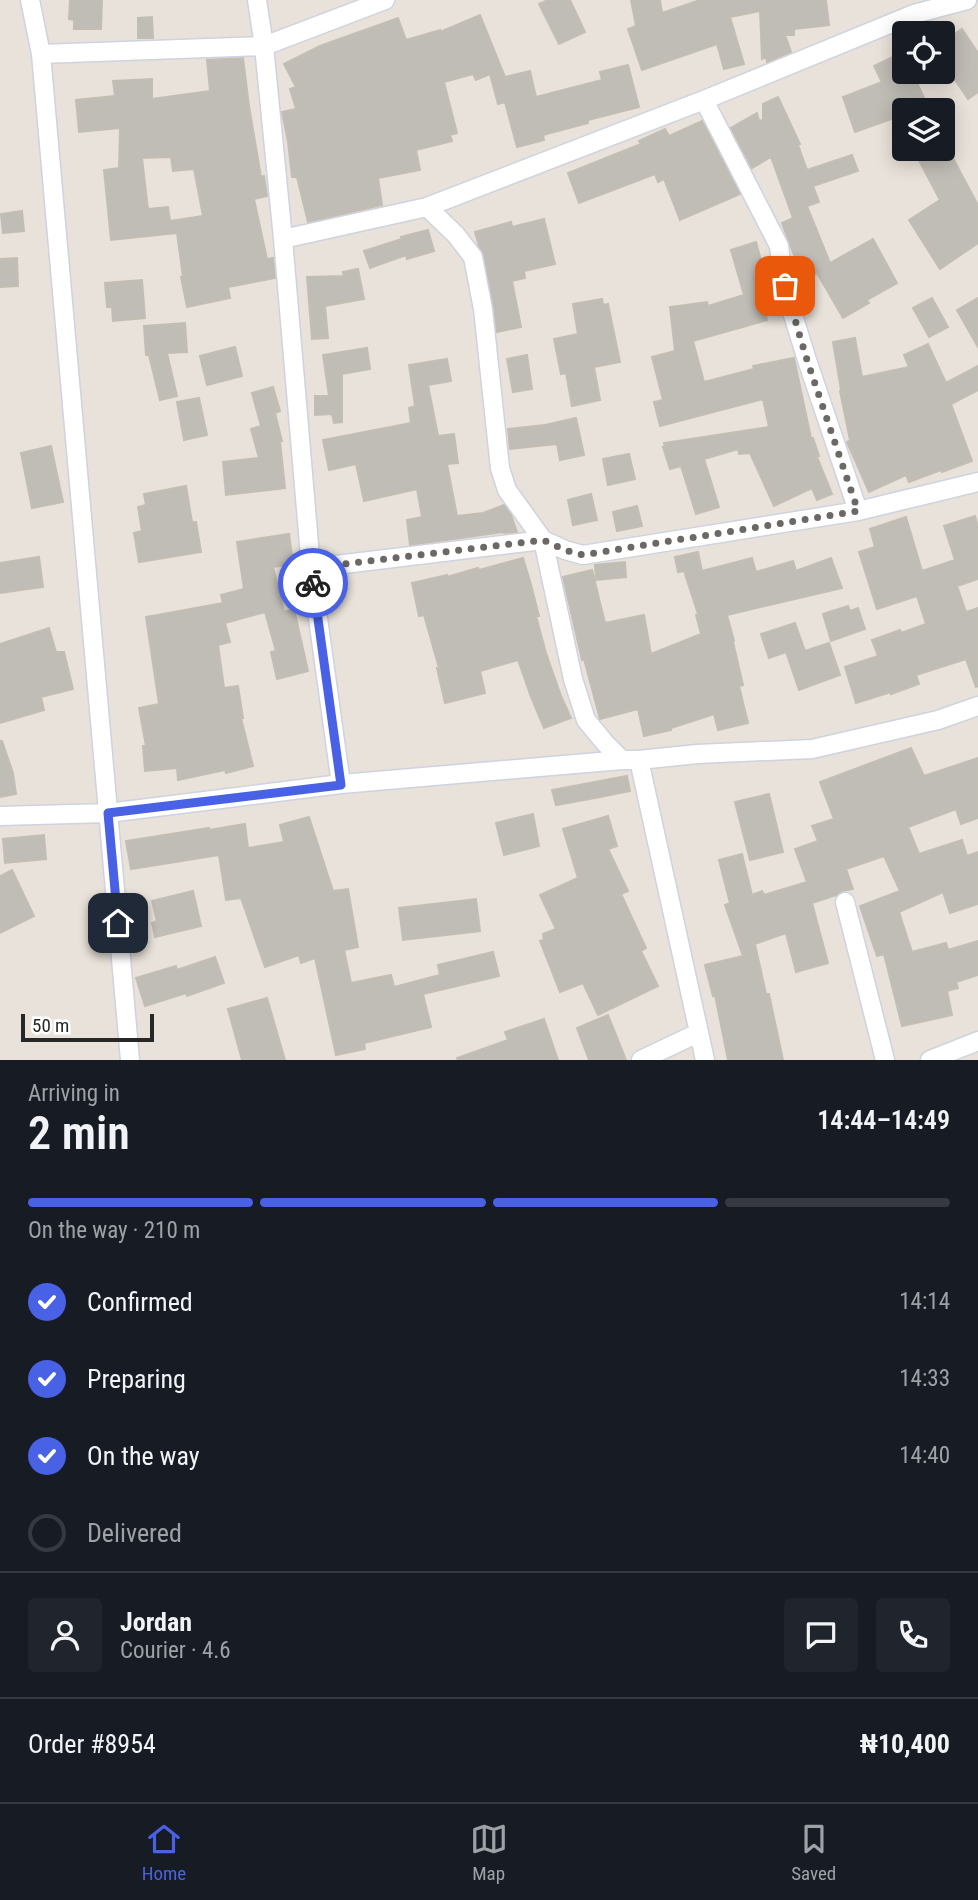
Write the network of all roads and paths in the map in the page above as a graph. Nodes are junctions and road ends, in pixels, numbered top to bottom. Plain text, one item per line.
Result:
1 (30, 0) edge
2 (257, 0) edge
3 (384, 0) edge
4 (967, 0) edge
5 (264, 46) junction
6 (41, 54) junction
7 (704, 100) junction
8 (426, 207) junction
9 (283, 239) junction
10 (978, 482) edge
11 (858, 511) junction
12 (543, 540) junction
13 (311, 568) junction
14 (978, 706) edge
15 (631, 760) junction
16 (341, 785) junction
17 (108, 813) junction
18 (0, 816) edge
19 (845, 902) dead end
20 (698, 1033) junction
21 (978, 1041) edge
22 (130, 1060) edge
23 (641, 1060) edge
24 (705, 1060) edge
25 (885, 1060) edge
26 (930, 1060) edge

1 - 6 street
2 - 5 street
3 - 5 street
4 - 7 street
5 - 6 street
5 - 9 street
6 - 17 street
7 - 8 street
7 - 11 street
8 - 9 street
8 - 12 street
9 - 13 street
10 - 11 street
11 - 12 street
12 - 13 street
12 - 15 street
13 - 16 street
14 - 15 street
15 - 16 street
15 - 20 street
16 - 17 street
17 - 18 street
17 - 22 street
19 - 25 street
20 - 23 street
20 - 24 street
21 - 26 street

